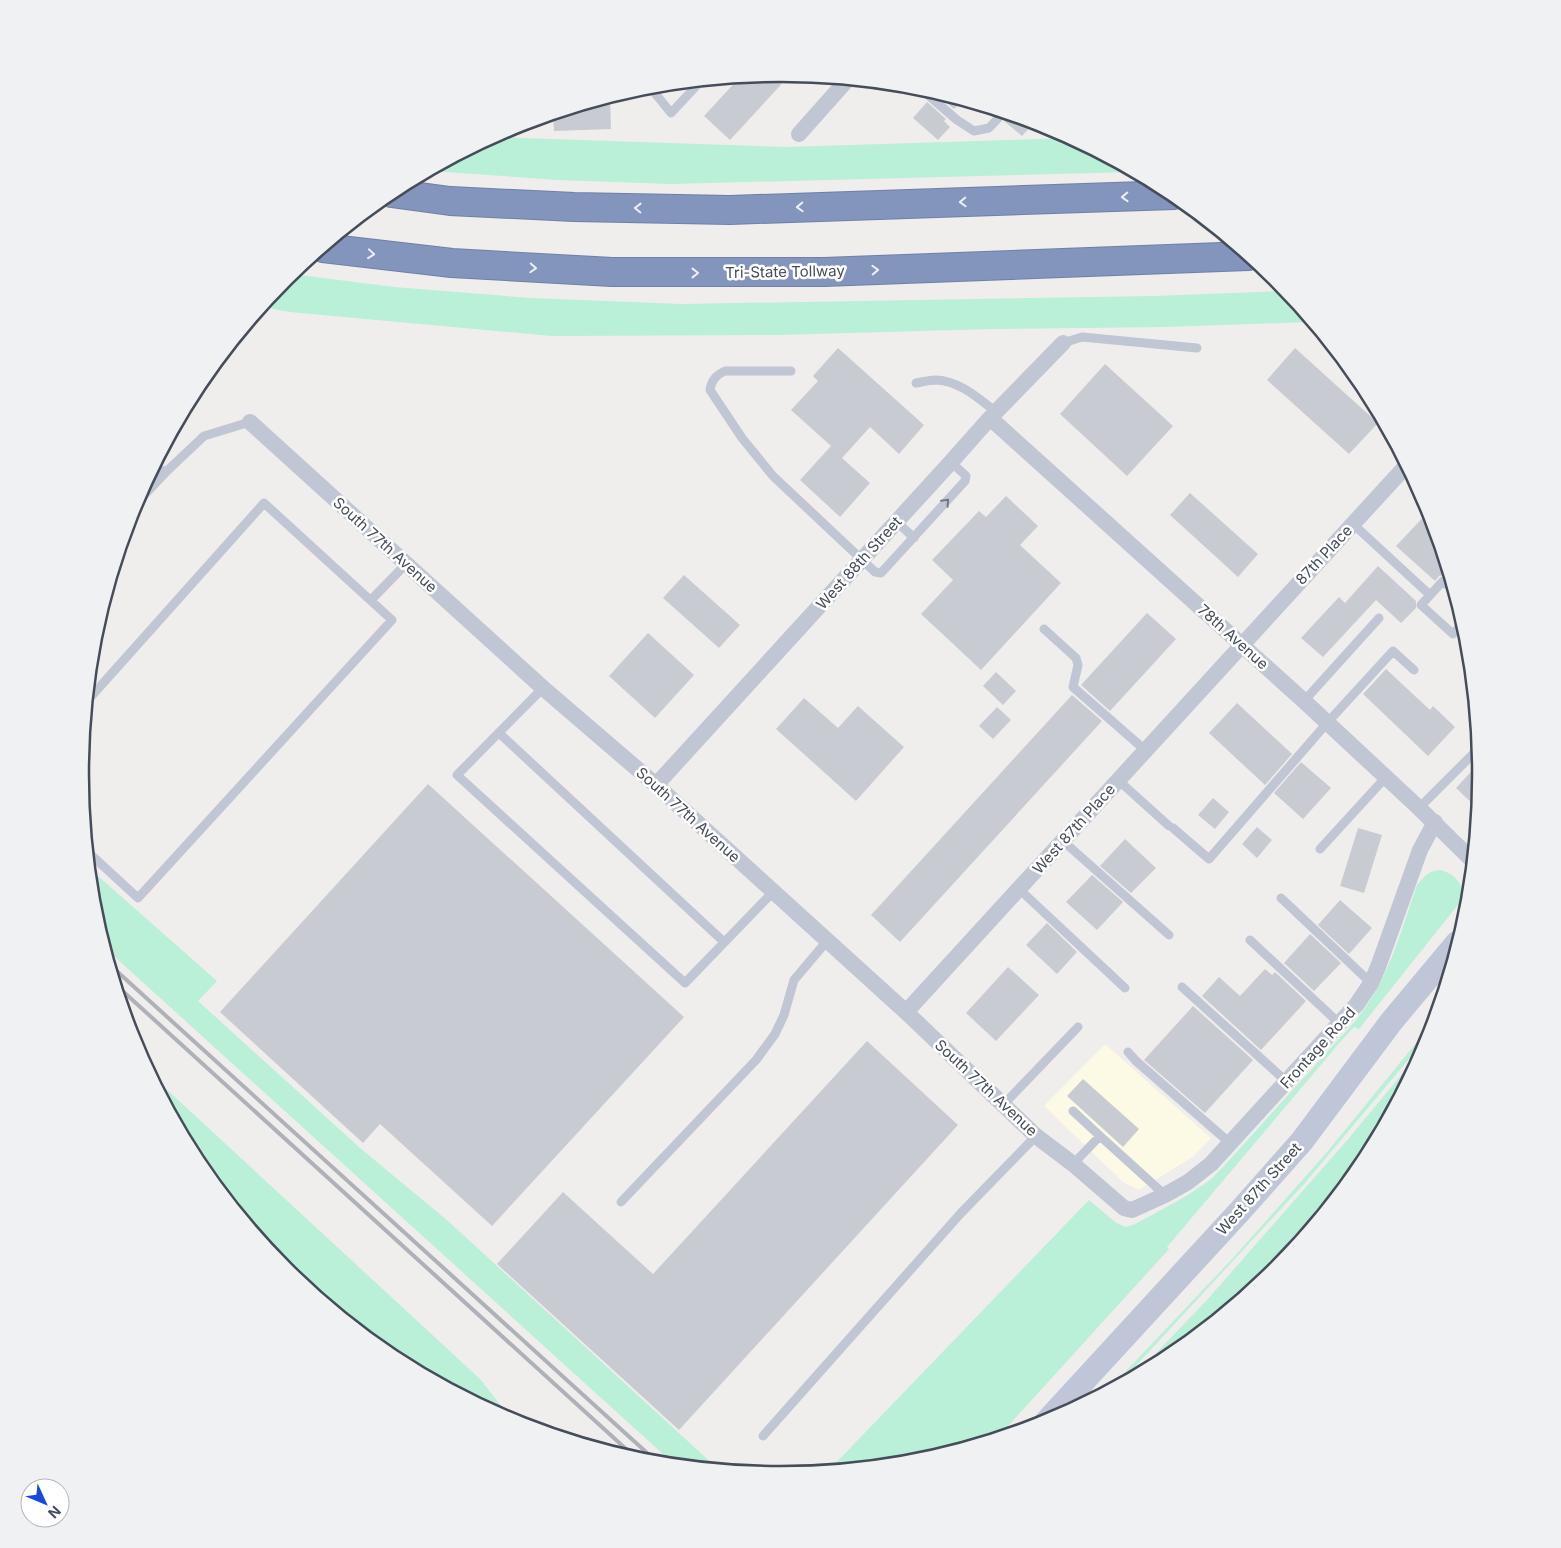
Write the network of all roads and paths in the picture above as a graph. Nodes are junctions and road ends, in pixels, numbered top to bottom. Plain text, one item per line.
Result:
1 (842, 85) edge
2 (695, 88) edge
3 (656, 94) edge
4 (936, 101) edge
5 (999, 118) edge
6 (798, 134) dead end
7 (404, 194) edge
8 (1159, 195) edge
9 (331, 249) edge
10 (1239, 256) edge
11 (1063, 343) joint
12 (1197, 348) dead end
13 (791, 371) dead end
14 (916, 383) dead end
15 (993, 415) junction
16 (250, 422) joint
17 (952, 462) junction
18 (168, 470) junction
19 (1402, 470) edge
20 (159, 471) edge
21 (151, 488) edge
22 (896, 522) junction
23 (1352, 524) junction
24 (914, 538) junction
25 (862, 560) junction
26 (406, 564) junction
27 (1444, 581) edge
28 (1430, 595) junction
29 (371, 600) junction
30 (1379, 618) dead end
31 (1044, 628) dead end
32 (1457, 630) edge
33 (1241, 645) junction
34 (1414, 670) dead end
35 (544, 688) junction
36 (94, 693) edge
37 (1304, 701) junction
38 (1327, 723) junction
39 (499, 733) junction
40 (1145, 750) junction
41 (1472, 755) edge
42 (1386, 777) junction
43 (1118, 780) junction
44 (656, 785) junction
45 (1419, 808) junction
46 (1435, 822) junction
47 (1063, 841) junction
48 (1320, 849) dead end
49 (1467, 855) edge
50 (94, 858) edge
51 (1019, 889) junction
52 (773, 892) junction
53 (1280, 898) dead end
54 (1169, 935) dead end
55 (1250, 940) dead end
56 (828, 941) junction
57 (724, 942) junction
58 (1448, 954) edge
59 (1371, 983) junction
60 (1182, 987) dead end
61 (1125, 988) dead end
62 (906, 1012) junction
63 (1340, 1024) junction
64 (1078, 1027) dead end
65 (1128, 1052) dead end
66 (1287, 1082) junction
67 (1003, 1105) junction
68 (1072, 1110) dead end
69 (1036, 1136) junction
70 (1100, 1136) junction
71 (1230, 1144) junction
72 (1073, 1164) junction
73 (1165, 1195) junction
74 (621, 1202) dead end
75 (1124, 1208) joint
76 (1061, 1406) edge
77 (763, 1436) dead end

1 - 6 street
2 - 3 lane
4 - 5 lane
8 -> 7 highway
9 -> 10 highway, Tri-State Tollway
11 - 12 lane
11 - 15 street, West 88th Street
13 - 25 lane
14 - 15 lane
15 - 17 street, West 88th Street
15 - 33 street, 78th Avenue
16 - 18 lane
16 - 26 street, South 77th Avenue
17 - 22 street, West 88th Street
24 -> 17 lane
18 - 20 lane
18 - 21 lane
19 - 23 street, 87th Place
22 - 24 lane
22 - 25 street, West 88th Street
23 - 28 lane
23 - 33 street, 87th Place
24 - 25 lane
25 - 44 street, West 88th Street
26 - 29 lane
26 - 35 street, South 77th Avenue
27 - 28 lane
28 - 32 lane
29 - 36 lane
29 - 50 lane
30 - 37 lane
31 - 40 lane
33 - 37 street, 78th Avenue
33 - 40 street, West 87th Place
34 - 38 lane
35 - 39 lane
35 - 44 street, South 77th Avenue
37 - 38 street, 78th Avenue
38 - 42 street, 78th Avenue
38 - 43 lane
39 - 57 lane
39 - 57 lane
40 - 43 street, West 87th Place
41 - 45 lane
42 - 45 street, 78th Avenue
42 - 48 lane
43 - 47 street, West 87th Place
44 - 52 street, South 77th Avenue
45 - 46 street, 78th Avenue
46 - 49 street, 78th Avenue
46 - 59 street, Frontage Road
47 - 51 street, West 87th Place
47 - 54 lane
51 - 61 lane
51 - 62 street, West 87th Place
52 - 56 street, South 77th Avenue
52 - 57 lane
53 - 59 lane
55 - 63 lane
56 - 62 street, South 77th Avenue
56 - 74 lane
58 - 76 main road, West 87th Street
59 - 63 street, Frontage Road
60 - 66 lane
62 - 67 street, South 77th Avenue
63 - 66 street, Frontage Road
64 - 67 lane
65 - 71 lane
66 - 71 street, Frontage Road
67 - 69 street, South 77th Avenue
68 - 70 lane
69 - 72 street, South 77th Avenue
69 - 77 lane
70 - 72 lane
70 - 73 lane
71 - 73 street, Frontage Road
72 - 75 street, South 77th Avenue
73 - 75 street, Frontage Road

